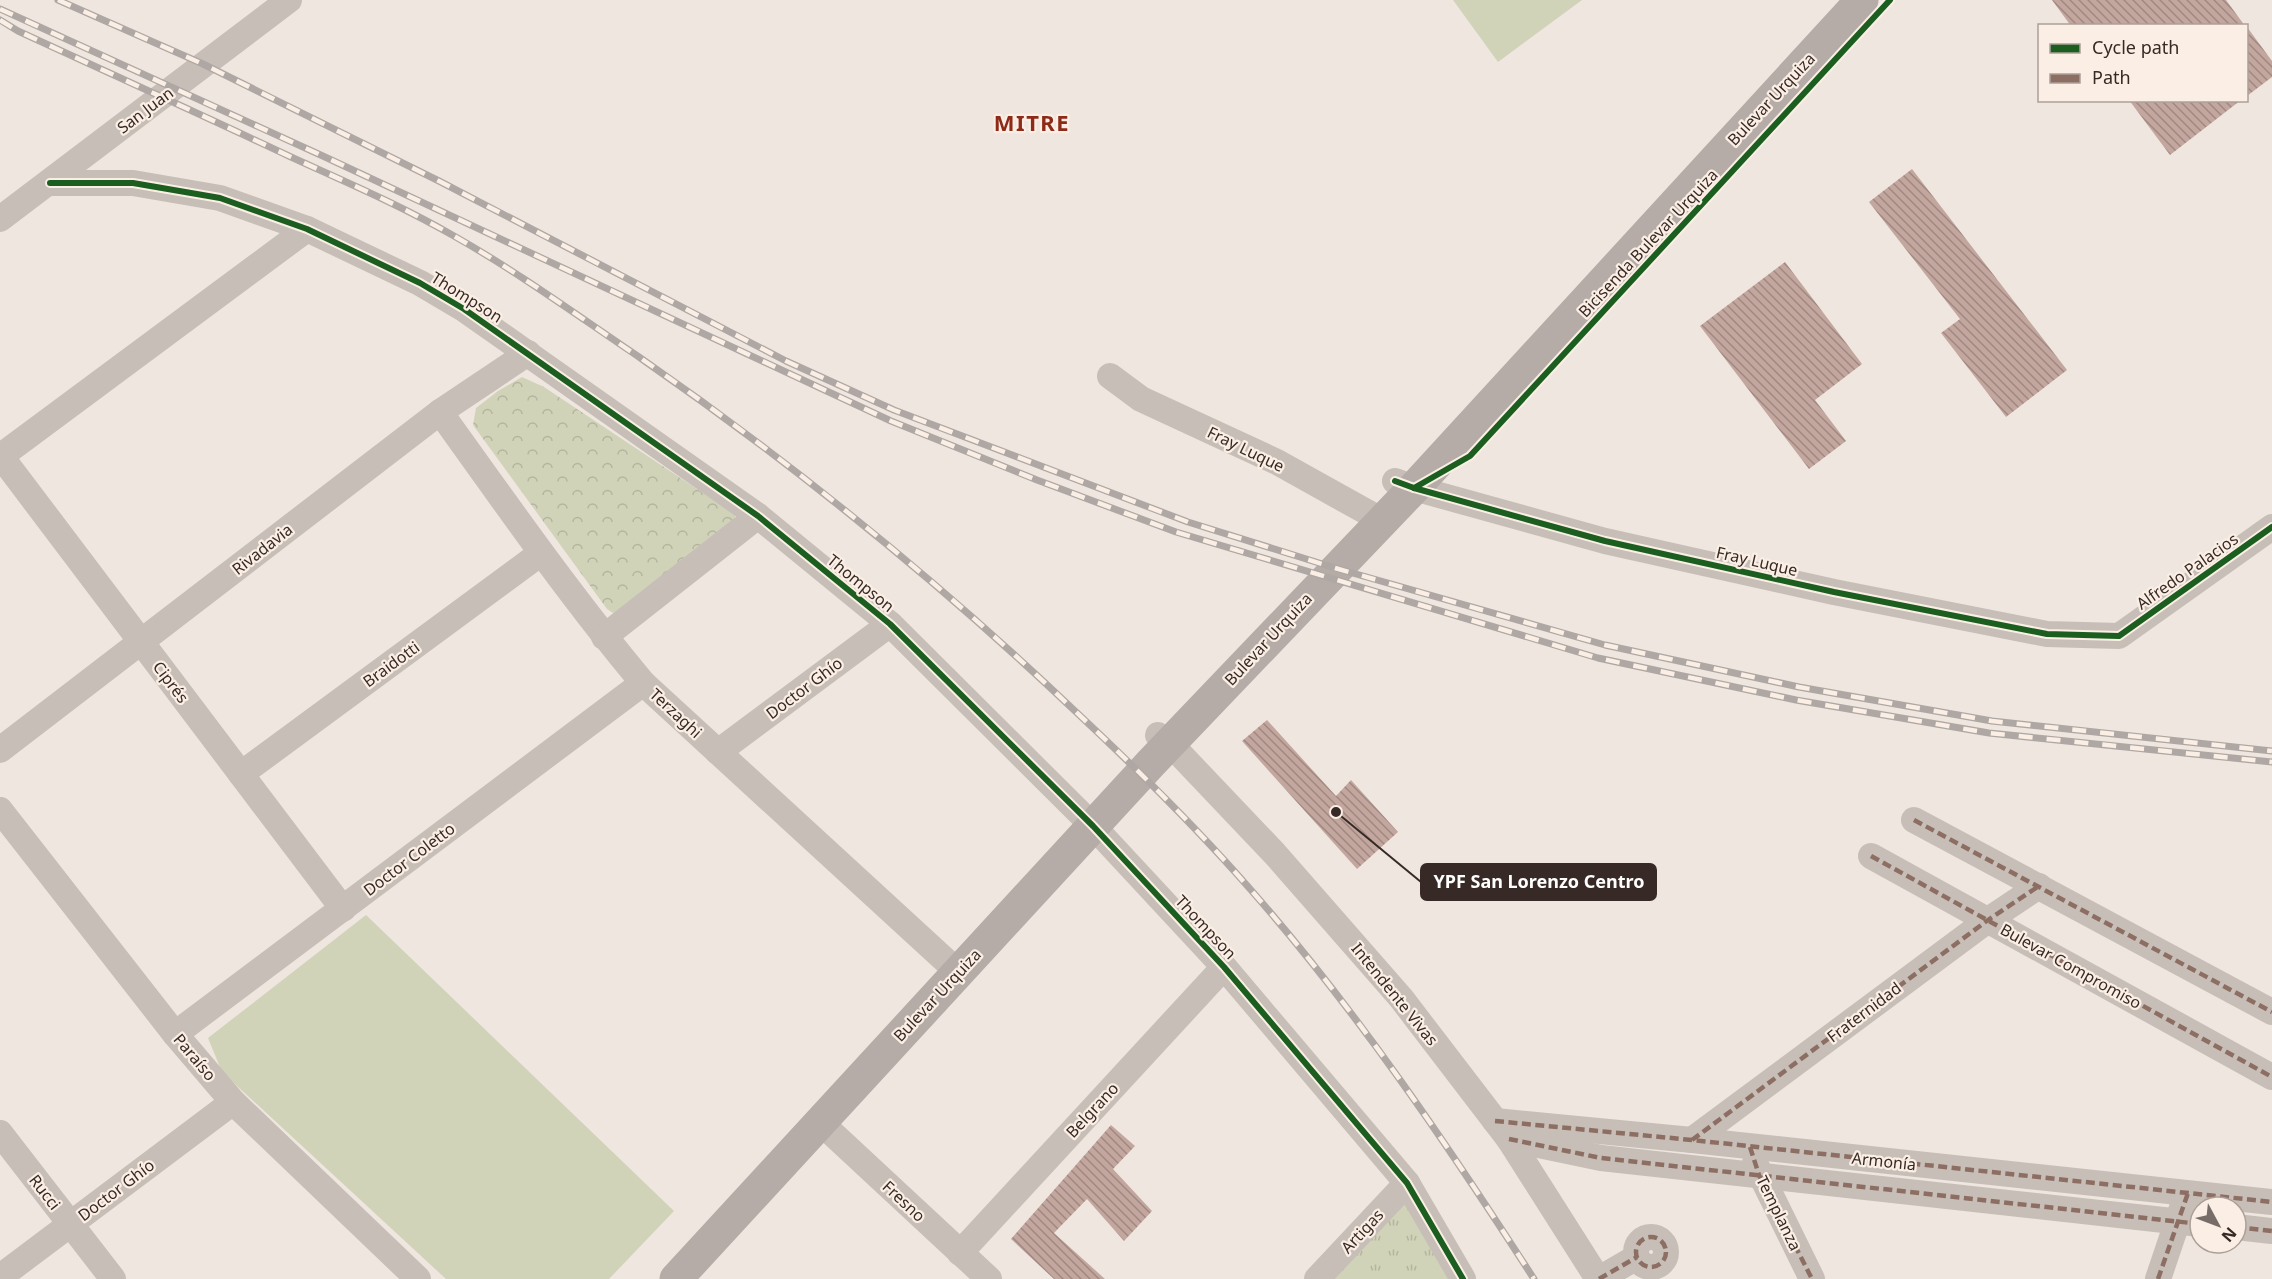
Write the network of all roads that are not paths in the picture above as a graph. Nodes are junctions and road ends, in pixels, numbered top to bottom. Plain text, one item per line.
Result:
1 (289, 0) edge
2 (1839, 0) edge
3 (1862, 0) edge
4 (50, 183) junction
5 (0, 219) edge
6 (307, 229) junction
7 (528, 354) junction
8 (1110, 376) dead end
9 (440, 412) junction
10 (0, 455) edge
11 (1405, 484) junction
12 (758, 516) junction
13 (1375, 516) junction
14 (2272, 527) edge
15 (541, 553) junction
16 (890, 624) junction
17 (2119, 636) joint
18 (604, 637) junction
19 (141, 642) junction
20 (643, 683) junction
21 (1164, 739) junction
22 (0, 750) edge
23 (718, 752) junction
24 (241, 774) junction
25 (0, 810) edge
26 (1914, 820) dead end
27 (1088, 821) junction
28 (1871, 856) dead end
29 (2038, 886) junction
30 (343, 909) junction
31 (1988, 920) junction
32 (1224, 967) junction
33 (953, 968) junction
34 (2272, 1012) edge
35 (175, 1034) junction
36 (2272, 1077) edge
37 (233, 1102) junction
38 (820, 1122) junction
39 (1502, 1130) junction
40 (0, 1133) edge
41 (1692, 1140) junction
42 (1750, 1146) junction
43 (1760, 1175) junction
44 (1407, 1183) junction
45 (2188, 1193) joint
46 (2272, 1202) edge
47 (2188, 1222) edge
48 (70, 1224) junction
49 (2188, 1224) edge
50 (2248, 1228) edge
51 (2272, 1231) edge
52 (960, 1253) junction
53 (1637, 1257) dead end
54 (0, 1278) edge
55 (112, 1279) edge
56 (418, 1279) edge
57 (659, 1279) edge
58 (676, 1279) edge
59 (989, 1279) edge
60 (1317, 1279) edge
61 (1463, 1279) edge
62 (1598, 1279) edge
63 (1812, 1279) edge
64 (2158, 1279) edge

1 - 4 street, San Juan
2 - 11 main road, Bulevar Urquiza
3 - 11 main road, Bulevar Urquiza
4 - 5 street, San Juan
4 - 6 street, Thompson
6 - 7 street, Thompson
6 - 10 street
7 - 9 street, Rivadavia
7 - 12 street, Thompson
8 - 13 street, Fray Luque
9 - 15 street, Terzaghi
9 - 19 street, Rivadavia
10 - 19 street, Ciprés
11 - 13 main road, Bulevar Urquiza
11 - 17 street, Fray Luque
12 - 16 street, Thompson
12 - 18 street
13 - 21 main road, Bulevar Urquiza
14 - 17 street, Alfredo Palacios
15 - 18 street, Terzaghi
15 - 24 street, Braidotti
16 - 23 street, Doctor Ghío
16 - 27 street, Thompson
18 - 20 street, Terzaghi
19 - 22 street, Rivadavia
19 - 24 street, Ciprés
20 - 23 street, Terzaghi
20 - 30 street, Doctor Coletto
21 - 27 main road, Bulevar Urquiza
21 - 39 street, Intendente Vivas
23 - 33 street, Terzaghi
24 - 30 street, Ciprés
25 - 35 street, Paraíso
26 - 29 street
27 - 32 street, Thompson
27 - 33 main road, Bulevar Urquiza
28 - 31 street, Bulevar Compromiso
29 - 31 street, Fraternidad
29 - 34 street
30 - 35 street, Doctor Coletto
31 - 36 street, Bulevar Compromiso
31 - 41 street, Fraternidad
32 - 44 street, Thompson
32 - 52 street, Belgrano
33 - 38 main road, Bulevar Urquiza
33 - 57 main road, Bulevar Urquiza
35 - 37 street, Paraíso
37 - 48 street, Doctor Ghío
37 - 56 street, Paraíso
38 - 52 street, Fresno
38 - 58 main road, Bulevar Urquiza
39 - 41 street, Armonía
39 - 43 street, Armonía
39 - 62 street, Intendente Vivas
40 - 48 street, Rucci
41 - 42 street, Armonía
42 - 43 street, Templanza
42 - 45 street, Armonía
43 - 47 street, Armonía
43 - 63 street, Templanza
44 - 60 street, Artigas
44 - 61 street, Thompson
45 - 46 street, Armonía
48 - 54 street, Doctor Ghío
48 - 55 street, Rucci
49 - 64 street
50 - 51 street
52 - 59 street, Fresno
53 - 62 street

